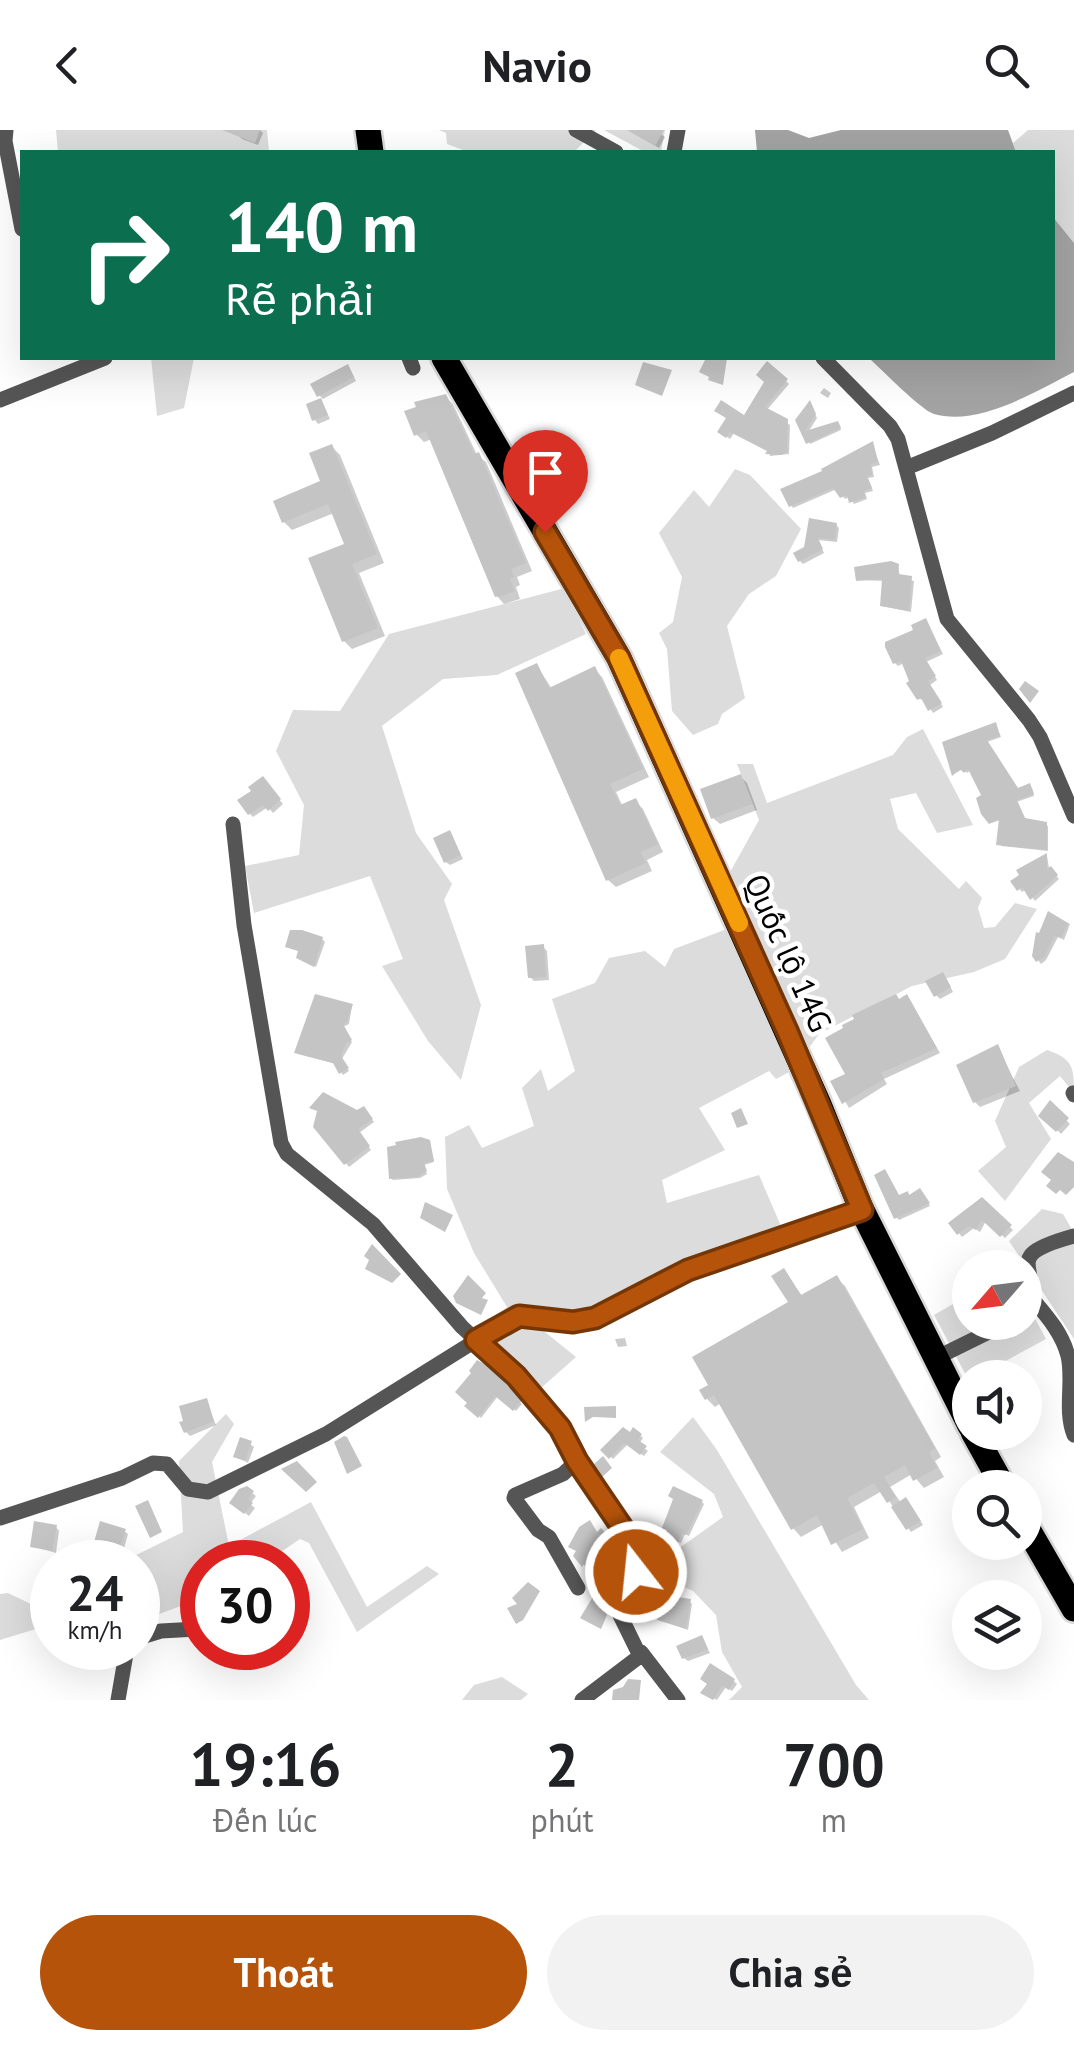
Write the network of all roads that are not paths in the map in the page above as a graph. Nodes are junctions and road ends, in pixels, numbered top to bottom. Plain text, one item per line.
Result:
1 (6, 130) edge
2 (576, 130) edge
3 (612, 150) edge
4 (20, 219) edge
5 (100, 360) edge
6 (445, 360) edge
7 (824, 360) edge
8 (1074, 393) edge
9 (0, 400) edge
10 (906, 468) junction
11 (1074, 816) edge
12 (233, 824) dead end
13 (862, 1210) junction
14 (1074, 1236) edge
15 (1036, 1250) edge
16 (1042, 1316) edge
17 (476, 1340) junction
18 (972, 1340) edge
19 (936, 1358) junction
20 (952, 1390) edge
21 (1074, 1435) edge
22 (577, 1461) junction
23 (0, 1518) edge
24 (1042, 1553) edge
25 (578, 1588) dead end
26 (1074, 1609) edge
27 (641, 1652) junction
28 (123, 1670) edge
29 (118, 1700) edge
30 (582, 1700) edge
31 (678, 1700) edge

1 - 4 street
2 - 3 street
5 - 9 street
6 - 13 main road, Quốc lộ 14G
7 - 10 street
8 - 10 street
10 - 11 street
12 - 17 street
13 - 17 street
13 - 19 main road, Quốc lộ 14G
14 - 15 street
16 - 21 street
17 - 22 street
17 - 23 street
18 - 19 street
19 - 20 main road, Quốc lộ 14G
22 - 25 street
22 - 27 street
24 - 26 main road
27 - 30 street
27 - 31 street
28 - 29 street

